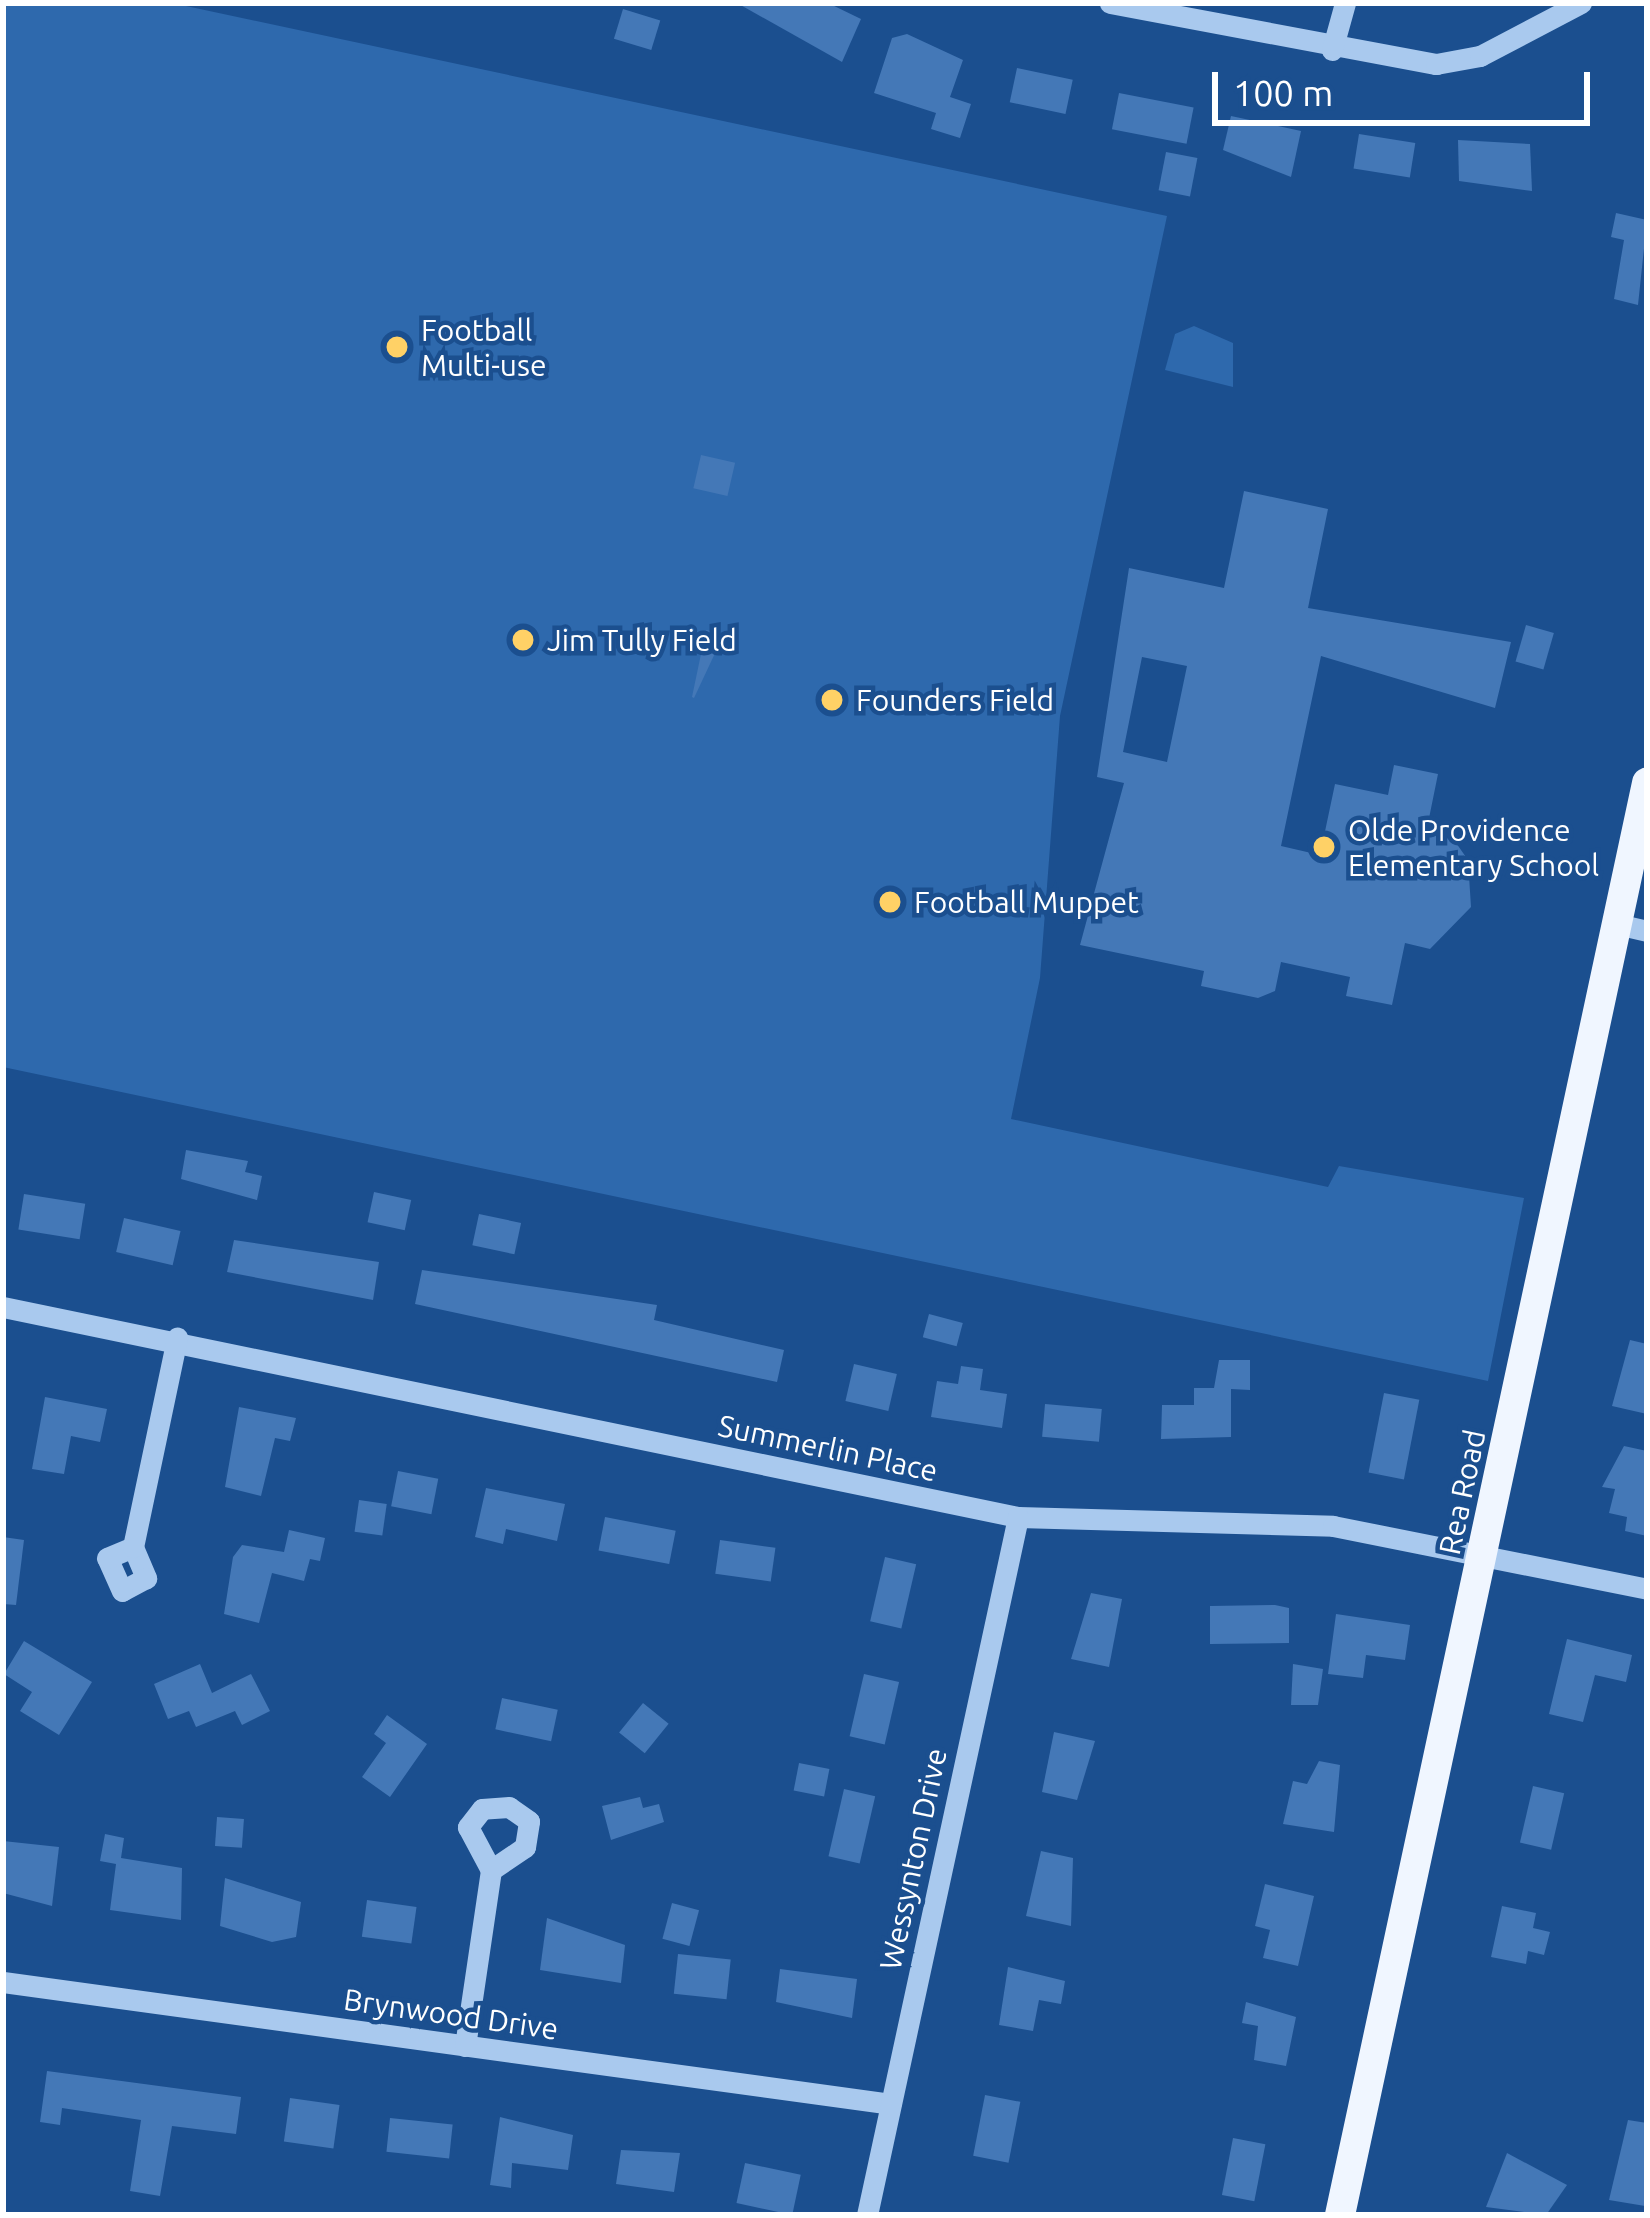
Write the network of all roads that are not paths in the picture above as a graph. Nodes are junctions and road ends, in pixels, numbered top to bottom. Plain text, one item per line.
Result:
1 (1110, 3) edge
2 (1345, 3) edge
3 (1582, 3) edge
4 (1332, 50) junction
5 (1647, 783) edge
6 (1632, 927) edge
7 (3, 1307) edge
8 (177, 1338) junction
9 (1018, 1516) junction
10 (133, 1547) dead end
11 (1485, 1555) junction
12 (1647, 1589) edge
13 (490, 1870) dead end
14 (3, 1982) edge
15 (465, 2046) junction
16 (891, 2104) junction
17 (867, 2215) edge
18 (1340, 2215) edge

1 - 4 street
2 - 4 street
3 - 4 street
5 - 6 main road, Rea Road
6 - 11 main road, Rea Road
7 - 8 street, Summerlin Place
8 - 9 street, Summerlin Place
8 - 10 street
9 - 11 street, Summerlin Place
9 - 16 street, Wessynton Drive
11 - 12 street, Summerlin Place
11 - 18 main road, Rea Road
13 - 15 street
14 - 15 street, Brynwood Drive
15 - 16 street, Brynwood Drive
16 - 17 street, Wessynton Drive

